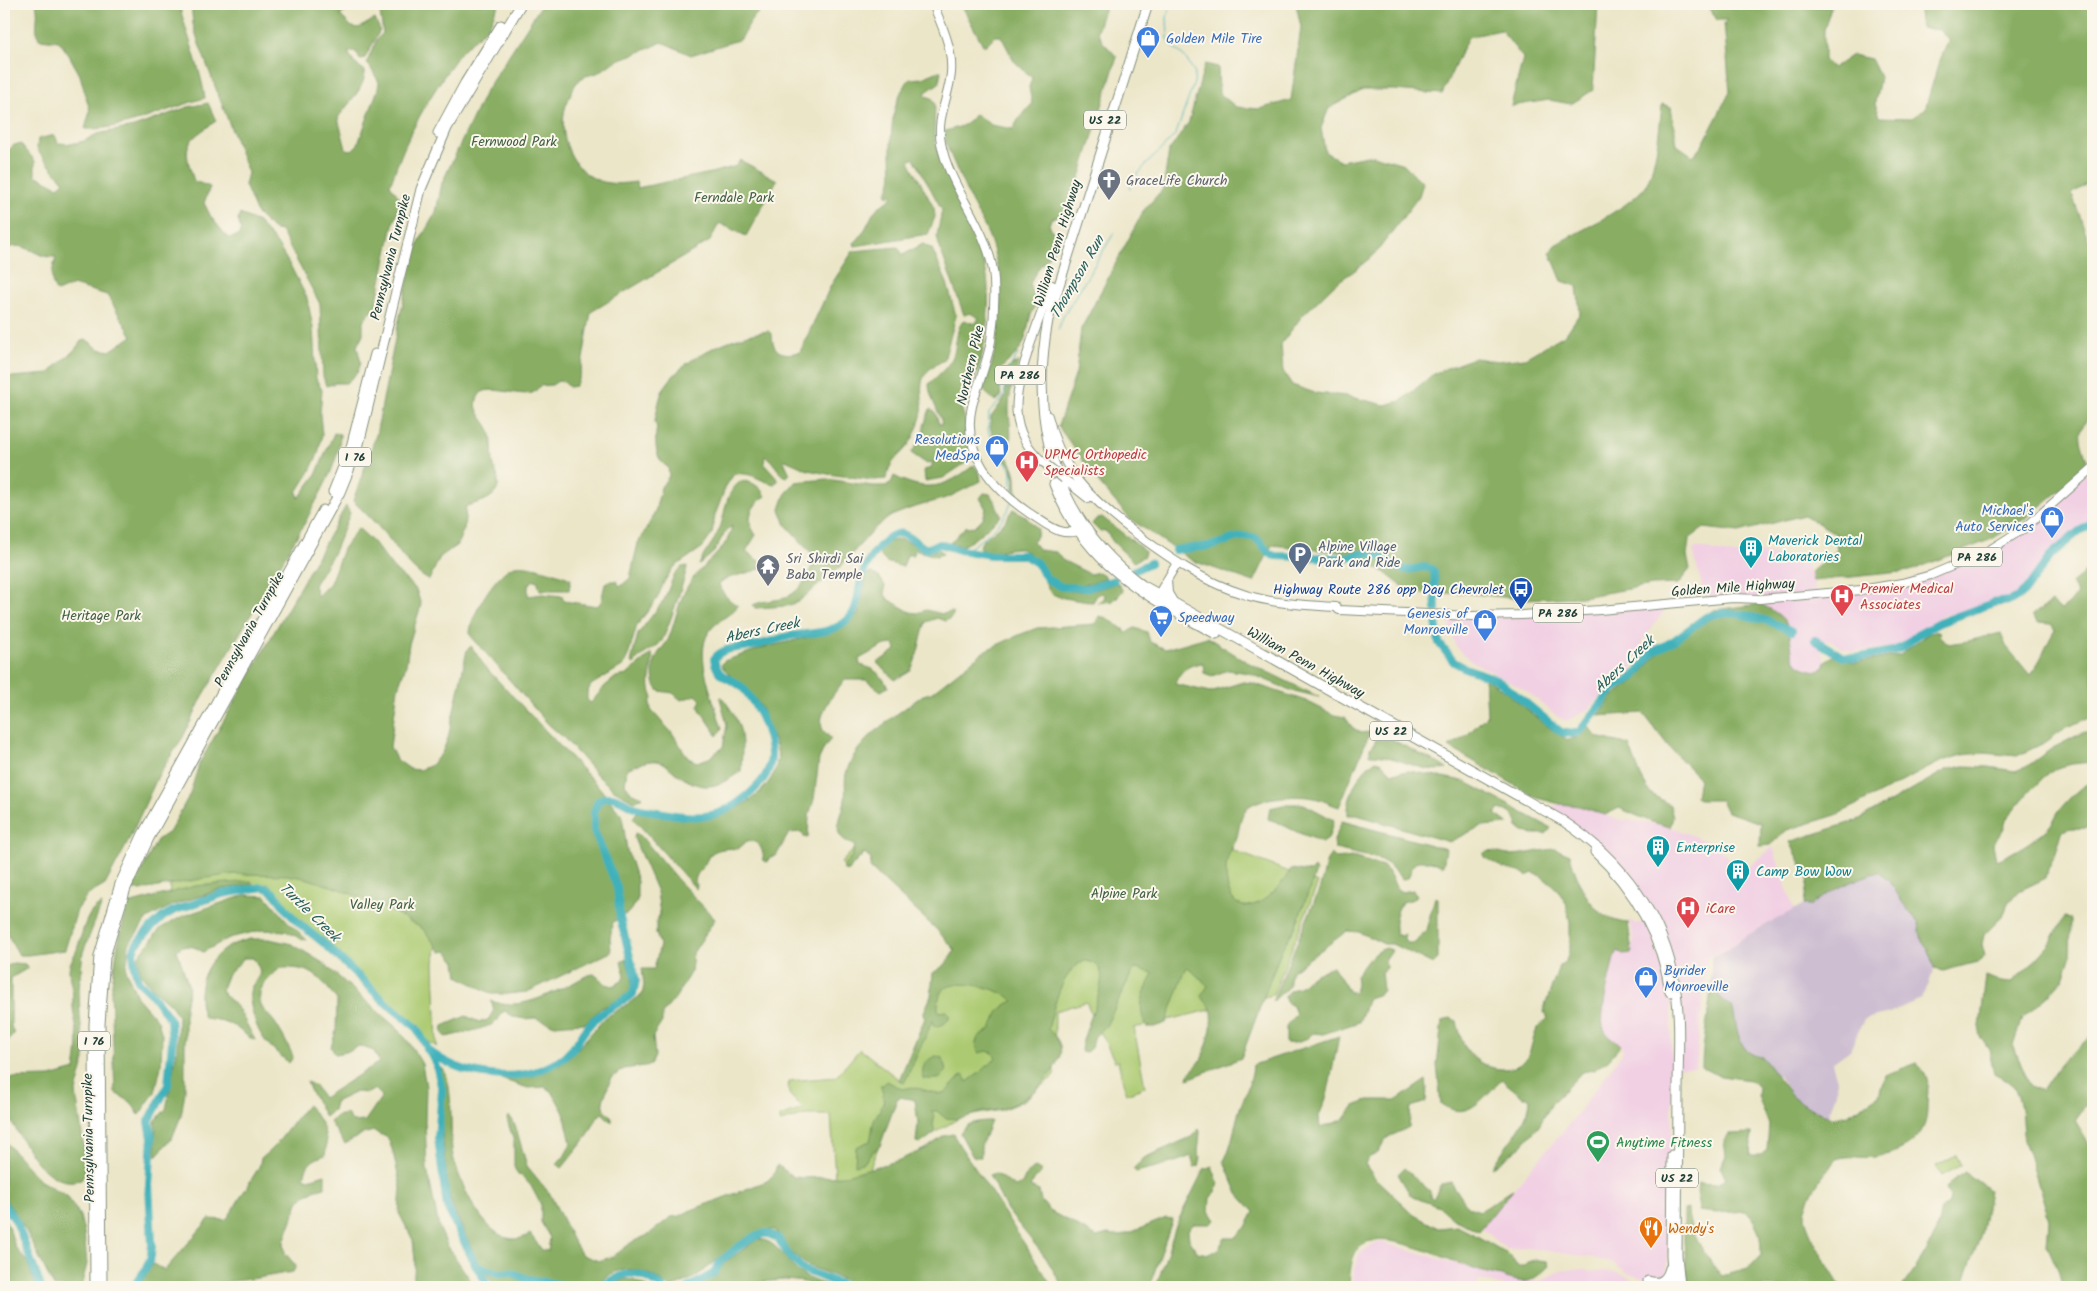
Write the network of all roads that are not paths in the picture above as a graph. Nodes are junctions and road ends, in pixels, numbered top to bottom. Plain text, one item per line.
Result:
1 (514, 4) edge
2 (521, 4) edge
3 (933, 4) edge
4 (1142, 4) edge
5 (1148, 4) edge
6 (1052, 285) junction
7 (1041, 384) junction
8 (2093, 468) edge
9 (1082, 529) junction
10 (1176, 565) junction
11 (1166, 580) junction
12 (1158, 594) junction
13 (1175, 605) junction
14 (123, 886) junction
15 (99, 1197) junction
16 (1671, 1266) junction
17 (1648, 1281) dead end
18 (95, 1287) edge
19 (102, 1287) edge
20 (1673, 1287) edge
21 (1680, 1287) edge

1 - 14 highway, Pennsylvania Turnpike / I 76
2 - 14 highway, Pennsylvania Turnpike / I 76
3 - 9 main road, Northern Pike
4 - 6 highway, William Penn Highway / US 22
5 - 7 highway, William Penn Highway / US 22
6 - 9 highway, William Penn Highway / US 22
6 - 10 main road, Golden Mile Highway / PA 286, bridge
7 - 9 highway, William Penn Highway / US 22
7 - 10 main road, Golden Mile Highway / PA 286
8 - 10 main road, Golden Mile Highway / PA 286
9 - 12 highway, William Penn Highway / US 22
9 - 16 highway, William Penn Highway / US 22
10 - 11 main road
11 - 12 main road
11 - 13 main road
12 - 13 highway, William Penn Highway / US 22
13 - 21 highway, William Penn Highway / US 22
14 - 15 highway, Pennsylvania Turnpike / I 76
15 - 18 highway, Pennsylvania Turnpike / I 76
15 - 19 highway, Pennsylvania Turnpike / I 76
16 - 17 highway
16 - 20 highway, William Penn Highway / US 22

